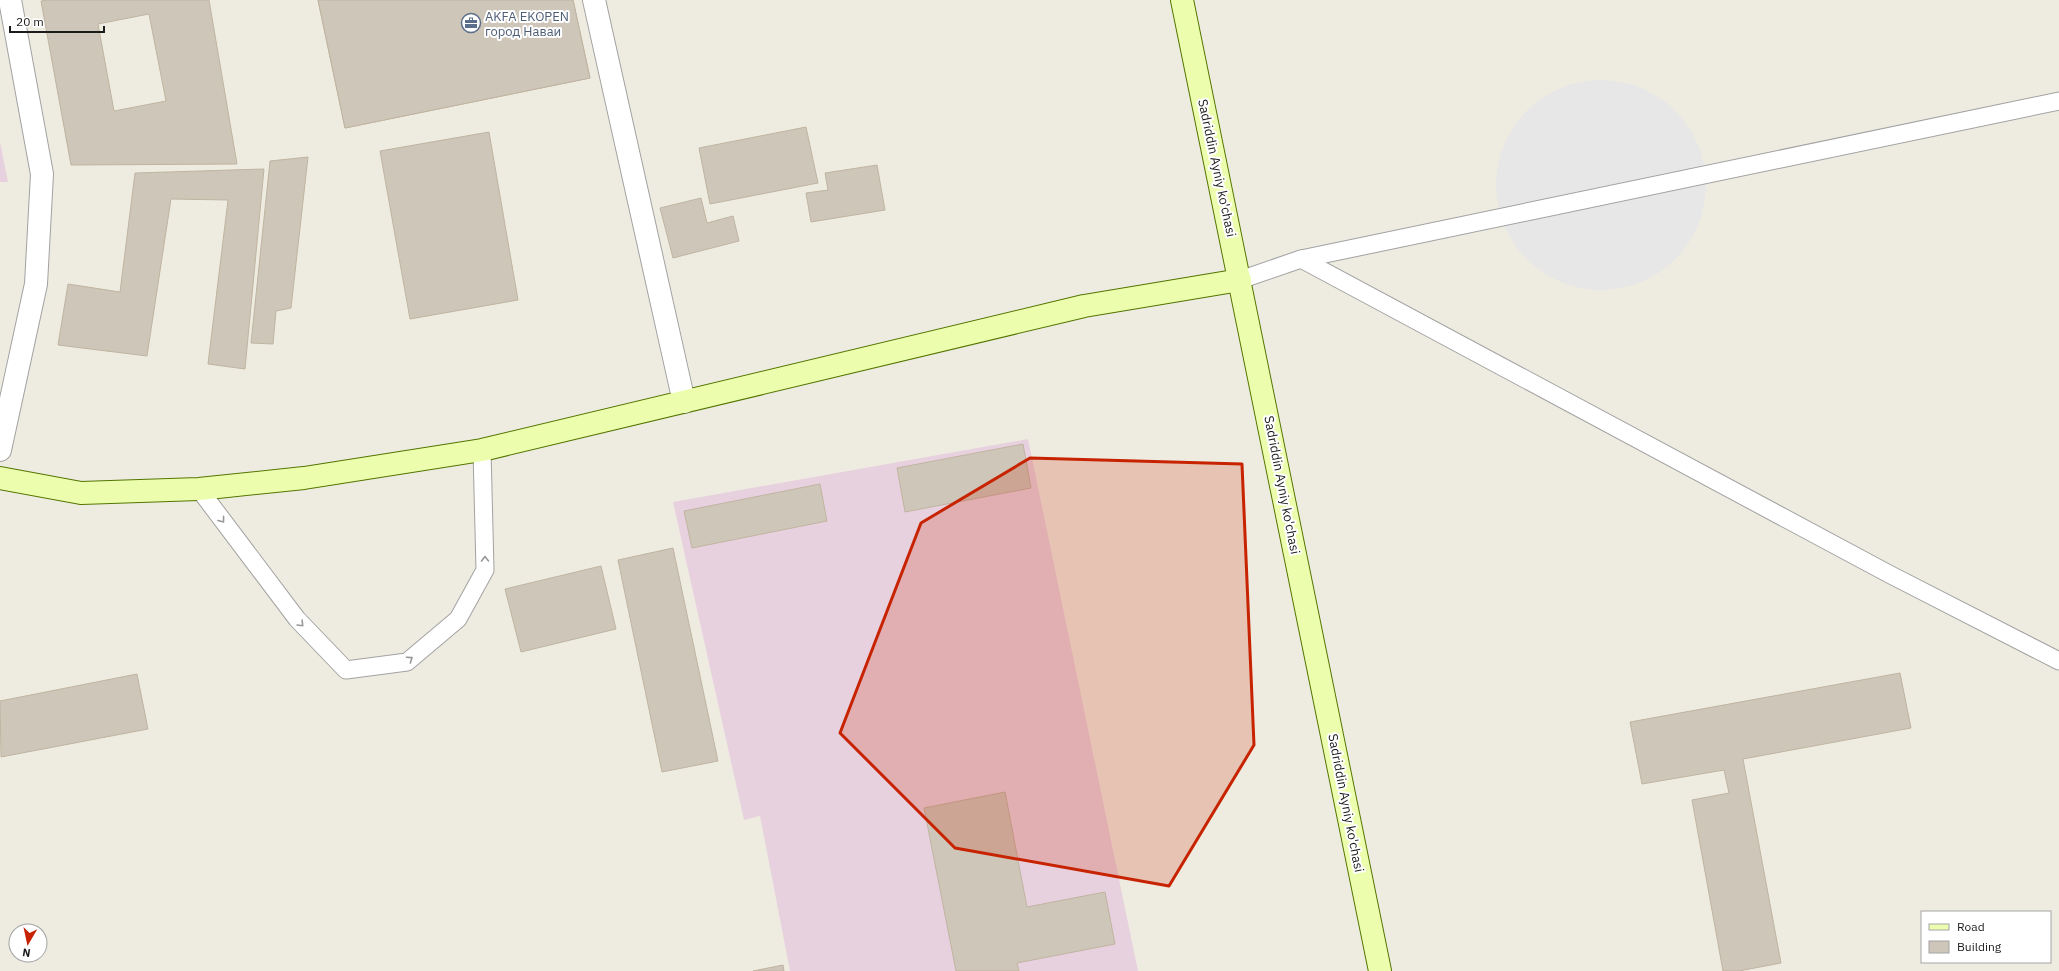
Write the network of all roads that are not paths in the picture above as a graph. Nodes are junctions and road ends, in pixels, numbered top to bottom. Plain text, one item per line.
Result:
1 (10, 0) edge
2 (594, 0) edge
3 (1182, 0) edge
4 (2059, 101) edge
5 (1301, 259) junction
6 (1240, 280) junction
7 (684, 402) junction
8 (0, 450) edge
9 (482, 450) junction
10 (0, 478) edge
11 (199, 489) junction
12 (2059, 661) edge
13 (1380, 971) edge

1 - 8 street
2 - 7 street
3 - 6 street, Sadriddin Ayniy ko'chasi
4 - 5 lane
5 - 6 lane
5 - 12 lane
6 - 7 street
6 - 13 street, Sadriddin Ayniy ko'chasi
7 - 9 street
9 - 11 street
11 -> 9 lane
10 - 11 street

